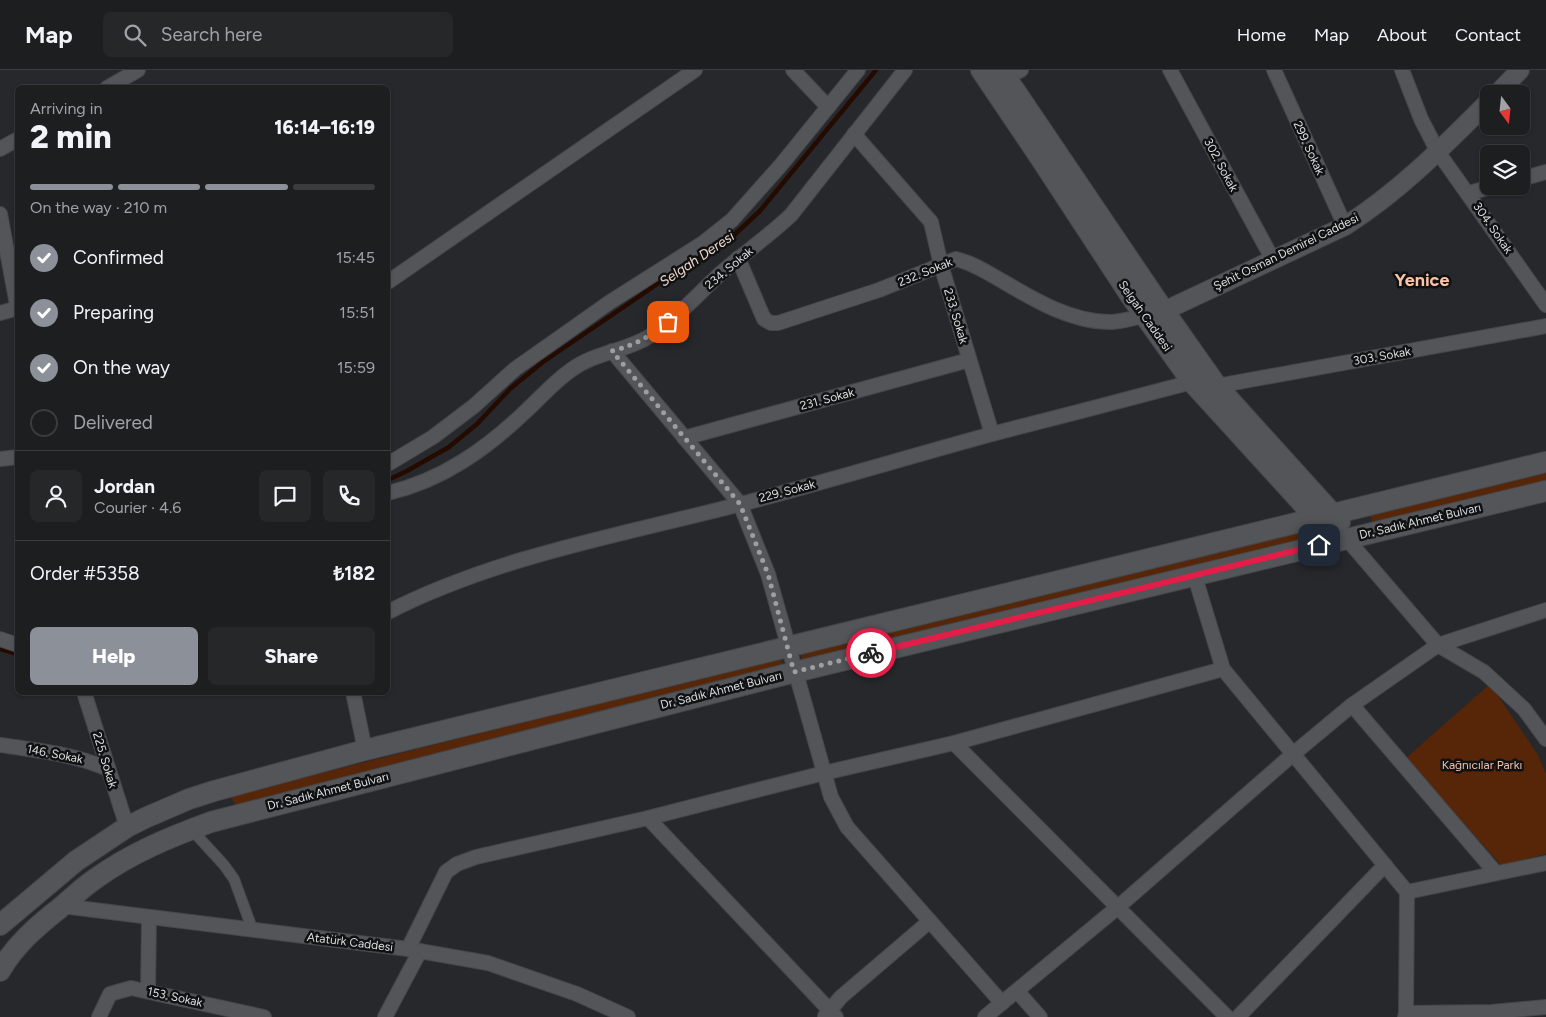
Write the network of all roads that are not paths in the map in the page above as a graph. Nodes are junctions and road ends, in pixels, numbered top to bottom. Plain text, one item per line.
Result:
1 (694, 70) edge
2 (794, 70) edge
3 (858, 70) edge
4 (904, 70) edge
5 (981, 70) edge
6 (1170, 70) edge
7 (1274, 70) edge
8 (1402, 70) edge
9 (1520, 70) edge
10 (129, 72) edge
11 (1010, 72) edge
12 (111, 85) edge
13 (1505, 85) edge
14 (828, 107) junction
15 (1480, 111) edge
16 (854, 134) junction
17 (15, 141) edge
18 (0, 149) edge
19 (1438, 152) junction
20 (1546, 172) edge
21 (1530, 176) edge
22 (1480, 190) edge
23 (1468, 193) junction
24 (0, 214) edge
25 (1345, 226) junction
26 (738, 258) junction
27 (1273, 260) junction
28 (941, 265) junction
29 (390, 281) edge
30 (15, 298) edge
31 (1546, 305) edge
32 (15, 309) edge
33 (1164, 311) junction
34 (0, 313) edge
35 (1144, 316) junction
36 (1546, 326) edge
37 (612, 351) junction
38 (969, 360) junction
39 (1192, 382) junction
40 (1217, 386) junction
41 (992, 434) junction
42 (684, 438) junction
43 (15, 457) edge
44 (0, 459) edge
45 (1546, 462) edge
46 (390, 463) edge
47 (1546, 491) edge
48 (390, 492) edge
49 (740, 504) junction
50 (1325, 516) junction
51 (1345, 538) junction
52 (1195, 576) junction
53 (1546, 610) edge
54 (390, 611) edge
55 (0, 639) edge
56 (15, 644) edge
57 (1438, 645) junction
58 (788, 646) junction
59 (1223, 669) junction
60 (794, 672) junction
61 (85, 695) edge
62 (354, 695) edge
63 (1352, 705) junction
64 (1546, 739) edge
65 (954, 743) junction
66 (0, 745) edge
67 (366, 750) junction
68 (1292, 754) junction
69 (108, 769) junction
70 (824, 774) junction
71 (648, 818) junction
72 (127, 827) junction
73 (191, 829) junction
74 (1546, 863) edge
75 (1385, 865) junction
76 (1496, 873) junction
77 (1407, 892) junction
78 (62, 906) junction
79 (1118, 907) junction
80 (20, 908) junction
81 (0, 909) edge
82 (149, 918) junction
83 (930, 922) junction
84 (0, 925) edge
85 (253, 931) junction
86 (414, 950) junction
87 (0, 971) edge
88 (1017, 991) junction
89 (148, 992) junction
90 (1002, 1003) junction
91 (1546, 1007) edge
92 (830, 1015) edge
93 (1406, 1015) edge
94 (99, 1017) edge
95 (264, 1017) edge
96 (385, 1017) edge
97 (628, 1017) edge
98 (985, 1017) edge
99 (1040, 1017) edge
100 (1227, 1017) edge
101 (1238, 1017) edge

1 - 29 street
2 - 14 street
3 - 14 street
4 - 16 street, 234. Sokak
5 - 35 main road, Selgah Caddesi
6 - 27 street, 302. Sokak
7 - 25 street, 299. Sokak
8 - 19 street, 304. Sokak
9 - 13 street
10 - 12 street
11 - 33 main road, Selgah Caddesi
14 - 46 street
15 - 19 street, Şehit Osman Demirel Caddesi
16 - 26 street, 234. Sokak
16 - 28 street, 233. Sokak
17 - 18 street
19 - 23 street, 304. Sokak
19 - 25 street, Şehit Osman Demirel Caddesi
20 - 21 street
22 - 23 street
23 - 31 street, 304. Sokak
24 - 30 street
25 - 27 street, Şehit Osman Demirel Caddesi
26 - 28 street, 232. Sokak
26 - 37 street, 234. Sokak
27 - 33 street, Şehit Osman Demirel Caddesi
28 - 35 street, 232. Sokak
28 - 38 street, 233. Sokak
32 - 34 street
33 - 40 main road, Selgah Caddesi
35 - 39 main road, Selgah Caddesi
36 - 40 street, 303. Sokak
37 - 42 street
37 - 48 street, 234. Sokak
38 - 41 street, 233. Sokak
38 - 42 street, 231. Sokak
39 - 41 street, 229. Sokak
39 - 50 main road, Selgah Caddesi
40 - 50 main road, Selgah Caddesi
41 - 49 street, 229. Sokak
42 - 49 street
43 - 44 street
45 - 50 main road
47 - 51 main road, Dr. Sadık Ahmet Bulvarı
49 - 54 street, 229. Sokak
49 - 58 street
50 - 51 main road, Selgah Caddesi
50 - 58 main road
51 - 52 main road, Dr. Sadık Ahmet Bulvarı
51 - 57 street
52 - 59 street
52 - 60 main road, Dr. Sadık Ahmet Bulvarı
53 - 57 street
55 - 56 street
57 - 63 street
57 - 64 street
58 - 60 street
58 - 67 main road
59 - 65 street
59 - 68 street
60 - 70 street
60 - 73 main road, Dr. Sadık Ahmet Bulvarı
61 - 69 street, 225. Sokak
62 - 67 street
63 - 68 street
63 - 76 street
65 - 70 street
65 - 79 street
66 - 69 street, 146. Sokak
67 - 72 main road
68 - 75 street
68 - 79 street
69 - 72 street, 225. Sokak
70 - 71 street
70 - 83 street
71 - 86 street
71 - 92 street
72 - 80 main road
73 - 78 main road, Dr. Sadık Ahmet Bulvarı
73 - 85 street
74 - 76 street
75 - 77 street
75 - 101 street
76 - 77 street
77 - 93 street
78 - 82 street, Atatürk Caddesi
78 - 87 main road, Dr. Sadık Ahmet Bulvarı
79 - 88 street
79 - 100 street
80 - 81 street
80 - 84 main road
82 - 85 street, Atatürk Caddesi
82 - 89 street
83 - 90 street
83 - 92 street
85 - 86 street, Atatürk Caddesi
86 - 96 street
86 - 97 street, Atatürk Caddesi
88 - 90 street
88 - 99 street
89 - 94 street, 153. Sokak
89 - 95 street, 153. Sokak
90 - 98 street
91 - 93 street

